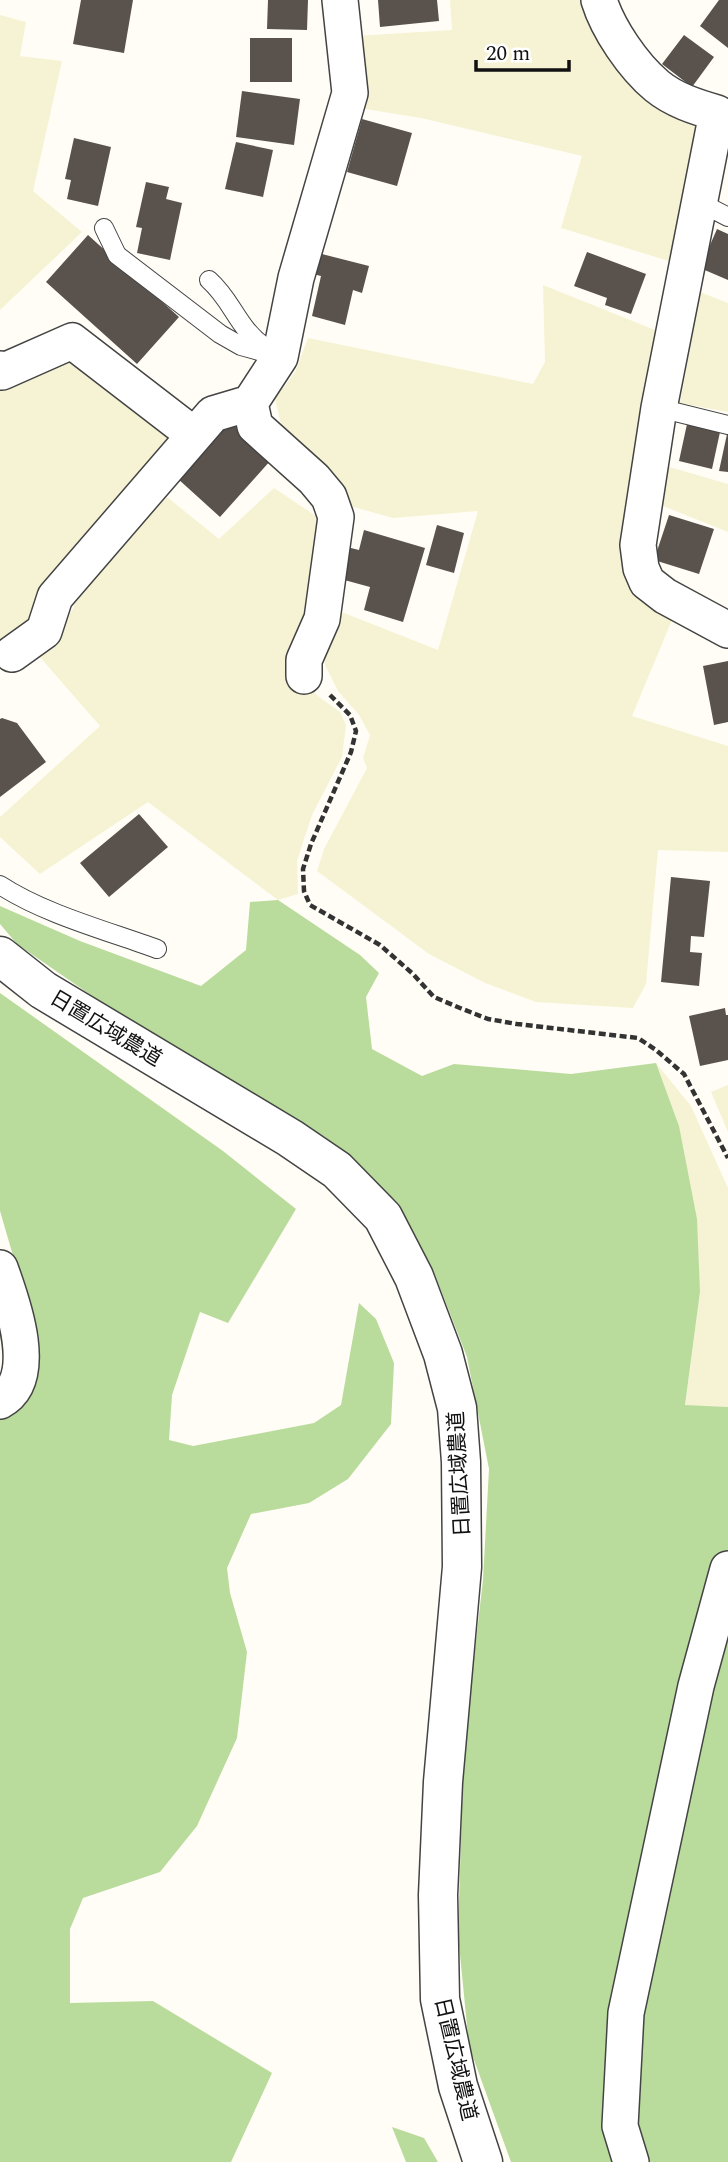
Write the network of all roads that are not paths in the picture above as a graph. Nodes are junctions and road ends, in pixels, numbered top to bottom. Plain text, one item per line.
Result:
1 (340, 0) edge
2 (598, 0) edge
3 (722, 111) edge
4 (714, 209) edge
5 (104, 228) dead end
6 (209, 280) dead end
7 (280, 358) junction
8 (0, 369) edge
9 (250, 402) junction
10 (659, 408) junction
11 (728, 425) edge
12 (194, 435) junction
13 (728, 630) edge
14 (12, 654) dead end
15 (304, 676) road end
16 (0, 885) edge
17 (157, 949) dead end
18 (0, 956) edge
19 (0, 1268) edge
20 (0, 1401) edge
21 (728, 1569) edge
22 (483, 2162) edge
23 (631, 2162) edge

1 - 7 street
2 - 3 street
3 - 4 street
4 - 10 street
5 - 7 lane
6 - 7 lane
7 - 9 street
8 - 12 street
9 - 12 street
9 - 15 street
10 - 11 lane
10 - 13 street
12 - 14 street
16 - 17 lane
18 - 22 street, 日置広域農道
19 - 20 street
21 - 23 street

